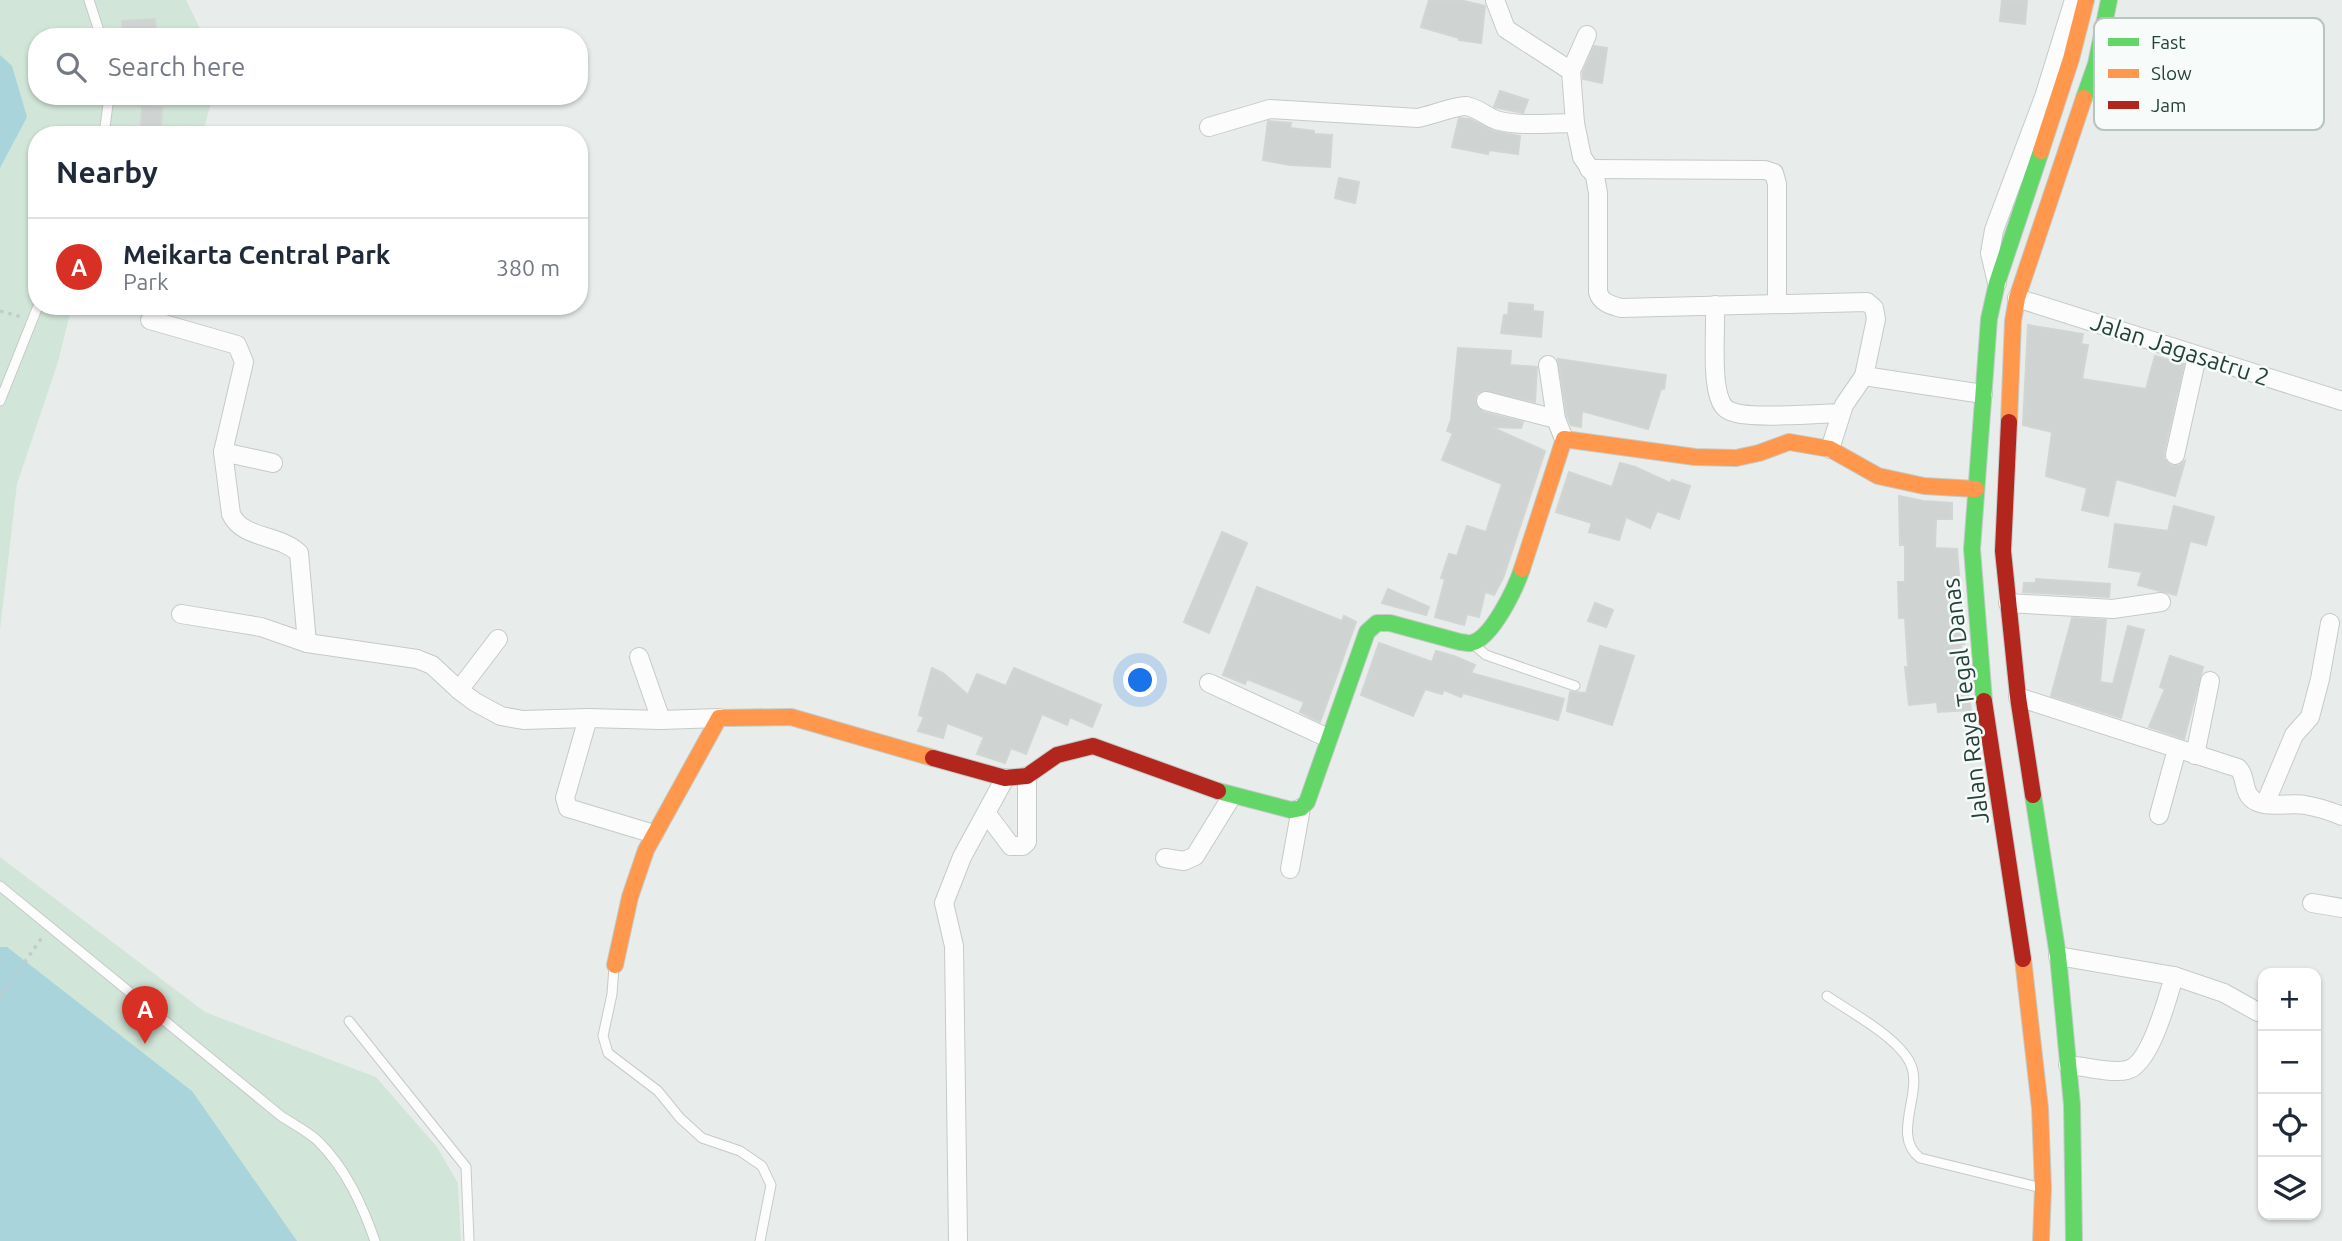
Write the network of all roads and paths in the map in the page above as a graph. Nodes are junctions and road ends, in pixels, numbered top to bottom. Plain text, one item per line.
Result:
1 (89, 0) edge
2 (1495, 0) edge
3 (2074, 0) edge
4 (2086, 0) edge
5 (98, 28) edge
6 (1587, 36) dead end
7 (2094, 70) edge
8 (1571, 71) junction
9 (108, 105) edge
10 (1575, 123) junction
11 (105, 126) edge
12 (1209, 127) dead end
13 (1589, 169) junction
14 (1997, 283) junction
15 (2017, 298) junction
16 (1777, 304) junction
17 (1715, 305) junction
18 (0, 311) edge
19 (34, 315) edge
20 (32, 319) junction
21 (150, 320) dead end
22 (2197, 356) junction
23 (1548, 365) dead end
24 (1864, 376) junction
25 (1983, 394) junction
26 (0, 401) edge
27 (1486, 401) dead end
28 (2342, 401) edge
29 (1841, 413) junction
30 (1556, 419) junction
31 (1564, 439) junction
32 (1830, 449) junction
33 (223, 452) junction
34 (2175, 455) dead end
35 (273, 463) dead end
36 (1976, 489) junction
37 (2161, 602) dead end
38 (2008, 603) junction
39 (181, 614) dead end
40 (2330, 623) dead end
41 (498, 639) dead end
42 (307, 643) junction
43 (1472, 643) junction
44 (639, 657) dead end
45 (2210, 681) dead end
46 (1209, 683) dead end
47 (1575, 686) dead end
48 (458, 690) junction
49 (2018, 697) junction
50 (588, 718) junction
51 (719, 718) junction
52 (661, 720) junction
53 (1328, 738) junction
54 (2177, 749) junction
55 (2195, 754) junction
56 (1027, 776) junction
57 (1005, 778) junction
58 (1232, 796) junction
59 (2265, 804) junction
60 (1301, 808) junction
61 (987, 814) junction
62 (2159, 815) dead end
63 (2342, 816) edge
64 (654, 834) junction
65 (1165, 858) dead end
66 (1290, 869) dead end
67 (0, 886) edge
68 (2312, 903) dead end
69 (2342, 908) edge
70 (50, 926) junction
71 (2058, 956) junction
72 (615, 965) joint
73 (2174, 976) junction
74 (1827, 996) dead end
75 (0, 997) edge
76 (2258, 1012) dead end
77 (349, 1021) dead end
78 (2068, 1065) junction
79 (2043, 1188) junction
80 (375, 1241) edge
81 (469, 1241) edge
82 (760, 1241) edge
83 (958, 1241) edge
84 (2041, 1241) edge
85 (2074, 1241) edge

1 - 5 lane
2 - 8 street
3 - 14 street
4 - 14 street, Jalan Raya Tegal Danas
6 - 8 street
7 - 15 street
8 - 10 street
9 - 11 lane
10 - 12 street
10 - 13 street
13 - 16 street
13 - 17 street
14 - 25 street, Jalan Raya Tegal Danas
15 - 22 street, Jalan Jagasatru 2
15 - 38 street
16 - 17 street
16 - 24 street
17 - 29 street
18 - 20 path
19 - 20 lane
20 - 26 lane
21 - 33 street
22 - 28 street, Jalan Jagasatru 2
22 - 34 street
23 - 30 street
24 - 25 street
24 - 29 street
25 - 36 street, Jalan Raya Tegal Danas
27 - 30 street
29 - 32 street
30 - 31 street
31 - 32 street
31 - 43 street
32 - 36 street
33 - 35 street
33 - 42 street
36 - 79 street, Jalan Raya Tegal Danas
37 - 38 street
38 - 49 street
39 - 42 street
40 - 59 street
41 - 48 street
42 - 48 street
43 - 47 lane
43 - 53 street
44 - 52 street
45 - 55 street
46 - 53 street
48 - 50 street
49 - 54 street
49 - 71 street
50 - 52 street
50 - 64 street
51 - 52 street
51 - 57 street
51 - 64 street
53 - 60 street
54 - 55 street
54 - 62 street
55 - 59 street
56 - 57 street
56 - 58 street
56 - 61 street
57 - 61 street
58 - 60 street
58 - 65 street
59 - 63 street
60 - 66 street
61 - 83 street
64 - 72 street
67 - 70 lane
68 - 69 street
70 - 75 path
70 - 80 lane
71 - 73 street
71 - 78 street
72 - 82 lane
73 - 76 street
73 - 78 street
74 - 79 lane
77 - 81 lane
78 - 85 street
79 - 84 street, Jalan Raya Tegal Danas

